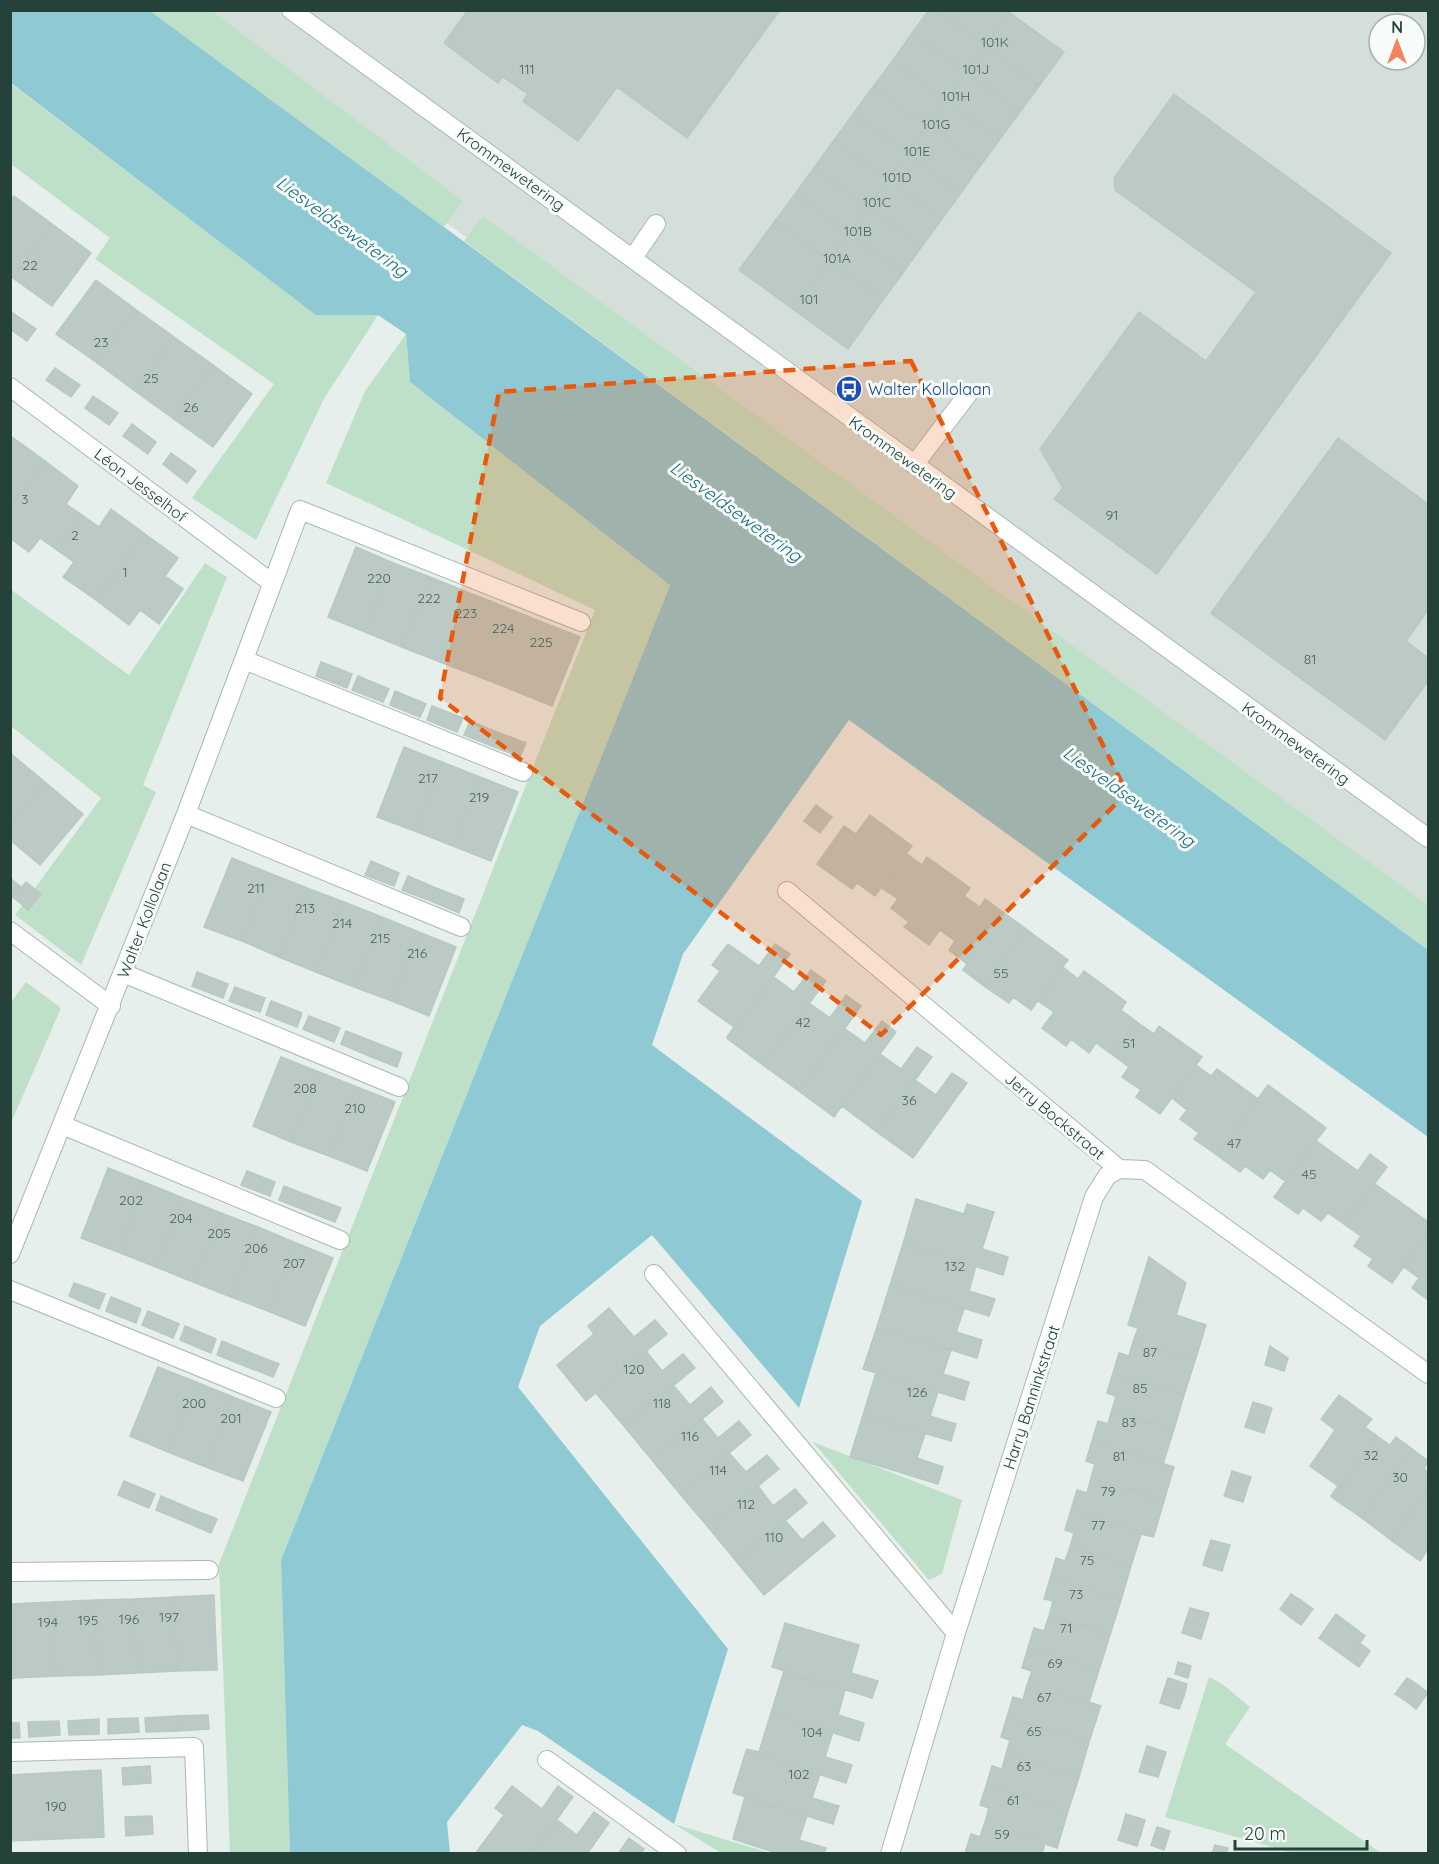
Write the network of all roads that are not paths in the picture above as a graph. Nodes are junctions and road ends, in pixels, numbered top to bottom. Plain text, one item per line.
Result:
1 (291, 10) edge
2 (656, 224) dead end
3 (633, 258) junction
4 (10, 387) edge
5 (968, 394) dead end
6 (914, 465) junction
7 (272, 583) junction
8 (581, 622) dead end
9 (244, 660) junction
10 (523, 772) dead end
11 (186, 814) junction
12 (1428, 838) edge
13 (787, 891) dead end
14 (461, 927) dead end
15 (10, 931) edge
16 (123, 973) junction
17 (111, 1006) junction
18 (399, 1087) dead end
19 (62, 1125) junction
20 (1119, 1169) junction
21 (340, 1240) dead end
22 (10, 1254) edge
23 (654, 1274) dead end
24 (10, 1290) edge
25 (1428, 1374) edge
26 (276, 1398) dead end
27 (209, 1570) dead end
28 (10, 1572) edge
29 (956, 1634) junction
30 (10, 1752) edge
31 (548, 1760) dead end
32 (198, 1854) edge
33 (677, 1854) edge
34 (890, 1854) edge

1 - 3 street, Krommewetering
2 - 3 street
3 - 6 street, Krommewetering
4 - 7 street, Léon Jesselhof
5 - 6 street
6 - 12 street, Krommewetering
7 - 8 street, Walter Kollolaan
7 - 9 street, Walter Kollolaan
9 - 10 street
9 - 11 street, Walter Kollolaan
11 - 14 street
11 - 16 street, Walter Kollolaan
13 - 20 street, Jerry Bockstraat
15 - 17 street
16 - 17 street, Walter Kollolaan
16 - 18 street
17 - 19 street, Walter Kollolaan
19 - 21 street
19 - 22 street, Walter Kollolaan
20 - 25 street, Jerry Bockstraat
20 - 29 street, Harry Banninkstraat
23 - 29 street
24 - 26 street
27 - 28 street
29 - 34 street, Harry Banninkstraat
30 - 32 street
31 - 33 street

